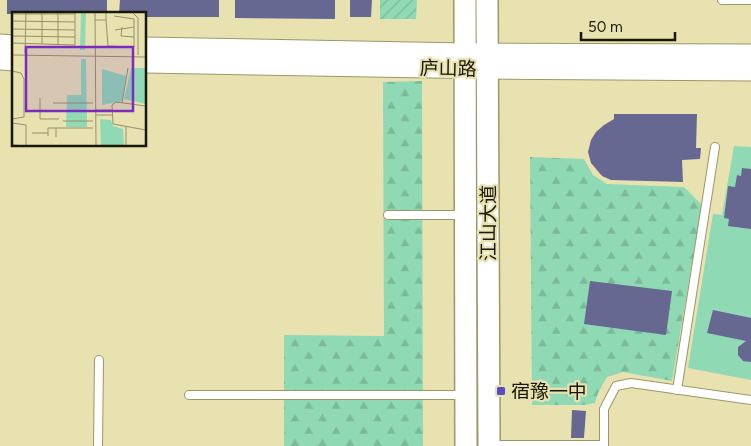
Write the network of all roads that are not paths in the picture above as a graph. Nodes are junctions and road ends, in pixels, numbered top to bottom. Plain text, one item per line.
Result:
1 (465, 0) edge
2 (487, 0) edge
3 (722, 0) edge
4 (751, 0) edge
5 (146, 47) edge
6 (751, 54) edge
7 (465, 61) junction
8 (488, 61) junction
9 (146, 63) edge
10 (751, 71) edge
11 (715, 147) dead end
12 (388, 215) dead end
13 (466, 215) junction
14 (99, 360) dead end
15 (677, 390) junction
16 (189, 395) dead end
17 (466, 395) junction
18 (751, 400) edge
19 (98, 446) edge
20 (466, 446) edge
21 (489, 446) edge
22 (604, 446) edge

1 - 7 main road, 江山大道
2 - 8 main road, 江山大道
3 - 4 lane
5 - 7 street, 庐山路
6 - 8 street, 庐山路
7 - 8 street, 庐山路
7 - 9 street, 庐山路
7 - 13 main road, 江山大道
8 - 10 street, 庐山路
8 - 21 main road, 江山大道
11 - 15 lane
12 - 13 lane
13 - 17 main road, 江山大道
14 - 19 lane
15 - 18 lane
15 - 22 lane
16 - 17 lane
17 - 20 main road, 江山大道
21 - 22 lane

